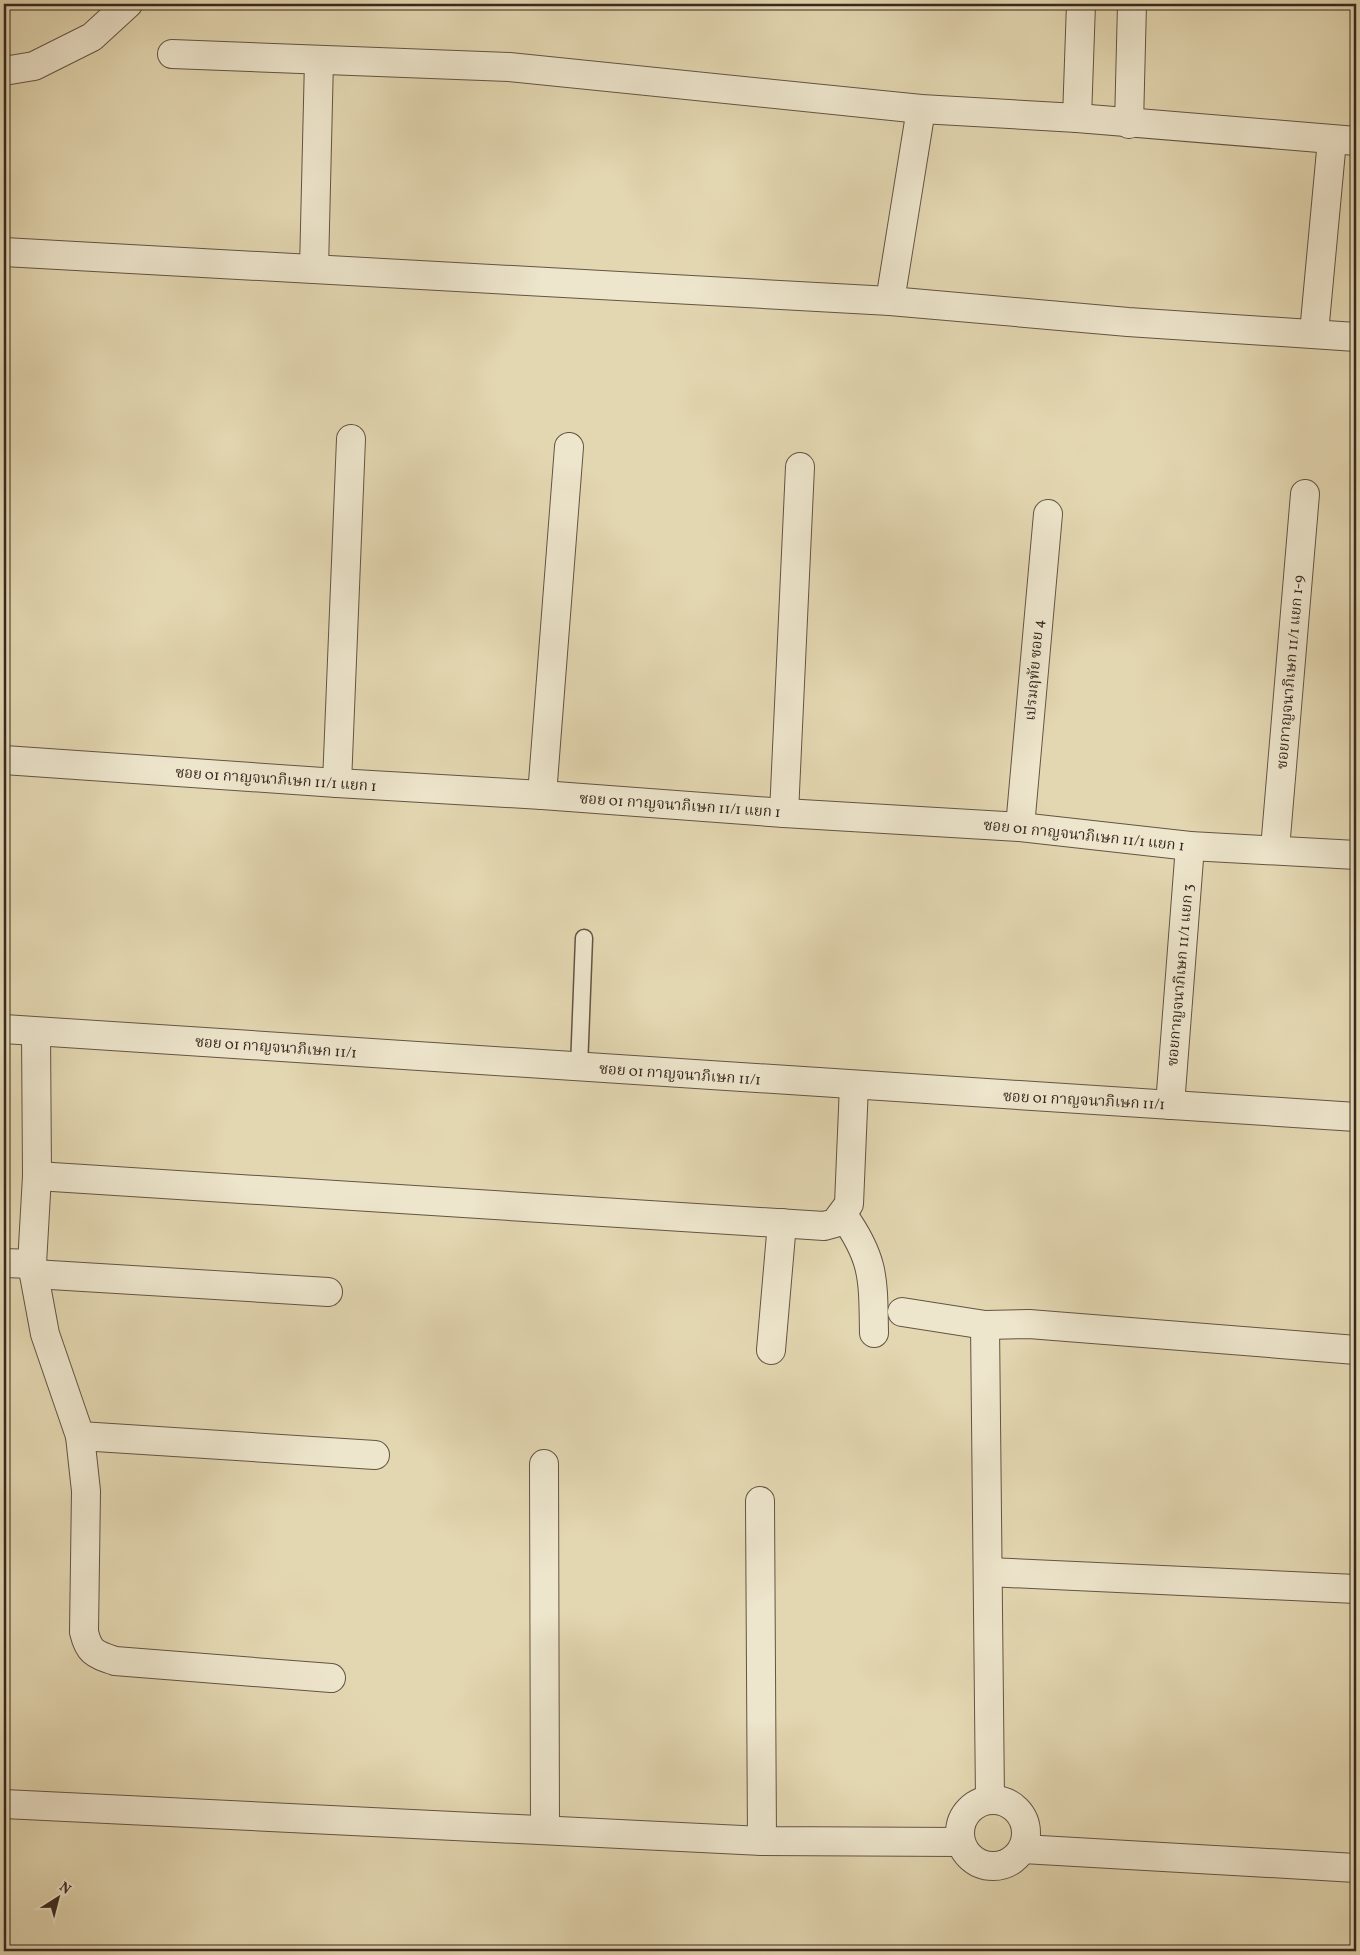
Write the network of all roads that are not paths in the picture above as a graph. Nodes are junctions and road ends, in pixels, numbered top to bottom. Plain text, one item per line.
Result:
1 (128, 4) edge
2 (1081, 4) edge
3 (1132, 4) edge
4 (172, 54) dead end
5 (320, 60) junction
6 (4, 71) edge
7 (921, 109) junction
8 (1077, 118) junction
9 (1129, 124) junction
10 (1344, 140) edge
11 (4, 252) edge
12 (314, 269) junction
13 (890, 301) junction
14 (1314, 333) junction
15 (1356, 337) edge
16 (351, 439) dead end
17 (569, 446) dead end
18 (800, 467) dead end
19 (1305, 494) dead end
20 (1048, 514) dead end
21 (4, 760) edge
22 (337, 783) junction
23 (542, 794) junction
24 (784, 814) junction
25 (1020, 827) junction
26 (1190, 846) junction
27 (1275, 850) junction
28 (1356, 855) edge
29 (584, 938) dead end
30 (4, 1030) edge
31 (36, 1032) junction
32 (579, 1068) junction
33 (854, 1085) junction
34 (1170, 1105) junction
35 (1356, 1118) edge
36 (37, 1176) junction
37 (843, 1215) junction
38 (782, 1223) junction
39 (4, 1263) edge
40 (33, 1269) junction
41 (328, 1292) dead end
42 (902, 1312) dead end
43 (985, 1325) junction
44 (874, 1333) dead end
45 (771, 1350) dead end
46 (1356, 1350) edge
47 (80, 1436) junction
48 (375, 1455) dead end
49 (544, 1464) dead end
50 (760, 1501) dead end
51 (988, 1572) junction
52 (1356, 1590) edge
53 (332, 1678) dead end
54 (990, 1800) junction
55 (4, 1804) edge
56 (545, 1830) junction
57 (762, 1842) junction
58 (961, 1842) junction
59 (1023, 1848) junction
60 (1356, 1868) edge

1 - 6 street
2 - 8 street
3 - 9 street
4 - 5 street
5 - 7 street
5 - 12 street
7 - 8 street
7 - 13 street
8 - 9 street
9 - 10 street
10 - 14 street
11 - 12 street
12 - 13 street
13 - 14 street
14 - 15 street
16 - 22 street
17 - 23 street
18 - 24 street
19 - 27 street, ซอยกาญจนาภิเษก 11/1 แยก 1-9
20 - 25 street, เปรมฤทัย ซอย 4
21 - 22 street, ซอย 01 กาญจนาภิเษก 11/1 แยก 1
22 - 23 street, ซอย 01 กาญจนาภิเษก 11/1 แยก 1
23 - 24 street, ซอย 01 กาญจนาภิเษก 11/1 แยก 1
24 - 25 street, ซอย 01 กาญจนาภิเษก 11/1 แยก 1
25 - 26 street, ซอย 01 กาญจนาภิเษก 11/1 แยก 1
26 - 27 street, ซอย 01 กาญจนาภิเษก 11/1 แยก 1
26 - 34 street, ซอยกาญจนาภิเษก 11/1 แยก 3
27 - 28 street, ซอย 01 กาญจนาภิเษก 11/1 แยก 1
29 - 32 lane
30 - 31 street, ซอย 01 กาญจนาภิเษก 11/1
31 - 32 street, ซอย 01 กาญจนาภิเษก 11/1
31 - 36 street
32 - 33 street, ซอย 01 กาญจนาภิเษก 11/1
33 - 34 street, ซอย 01 กาญจนาภิเษก 11/1
33 - 37 street
34 - 35 street, ซอย 01 กาญจนาภิเษก 11/1
36 - 38 street
36 - 40 street
37 - 38 street
37 - 44 street
38 - 45 street
39 - 40 street
40 - 41 street
40 - 47 street
42 - 43 street
43 - 46 street
43 - 51 street
47 - 48 street
47 - 53 street
49 - 56 street
50 - 57 street
51 - 52 street
51 - 54 street
54 - 58 street
54 - 59 street
55 - 56 street
56 - 57 street
57 - 58 street
58 - 59 street
59 - 60 street

